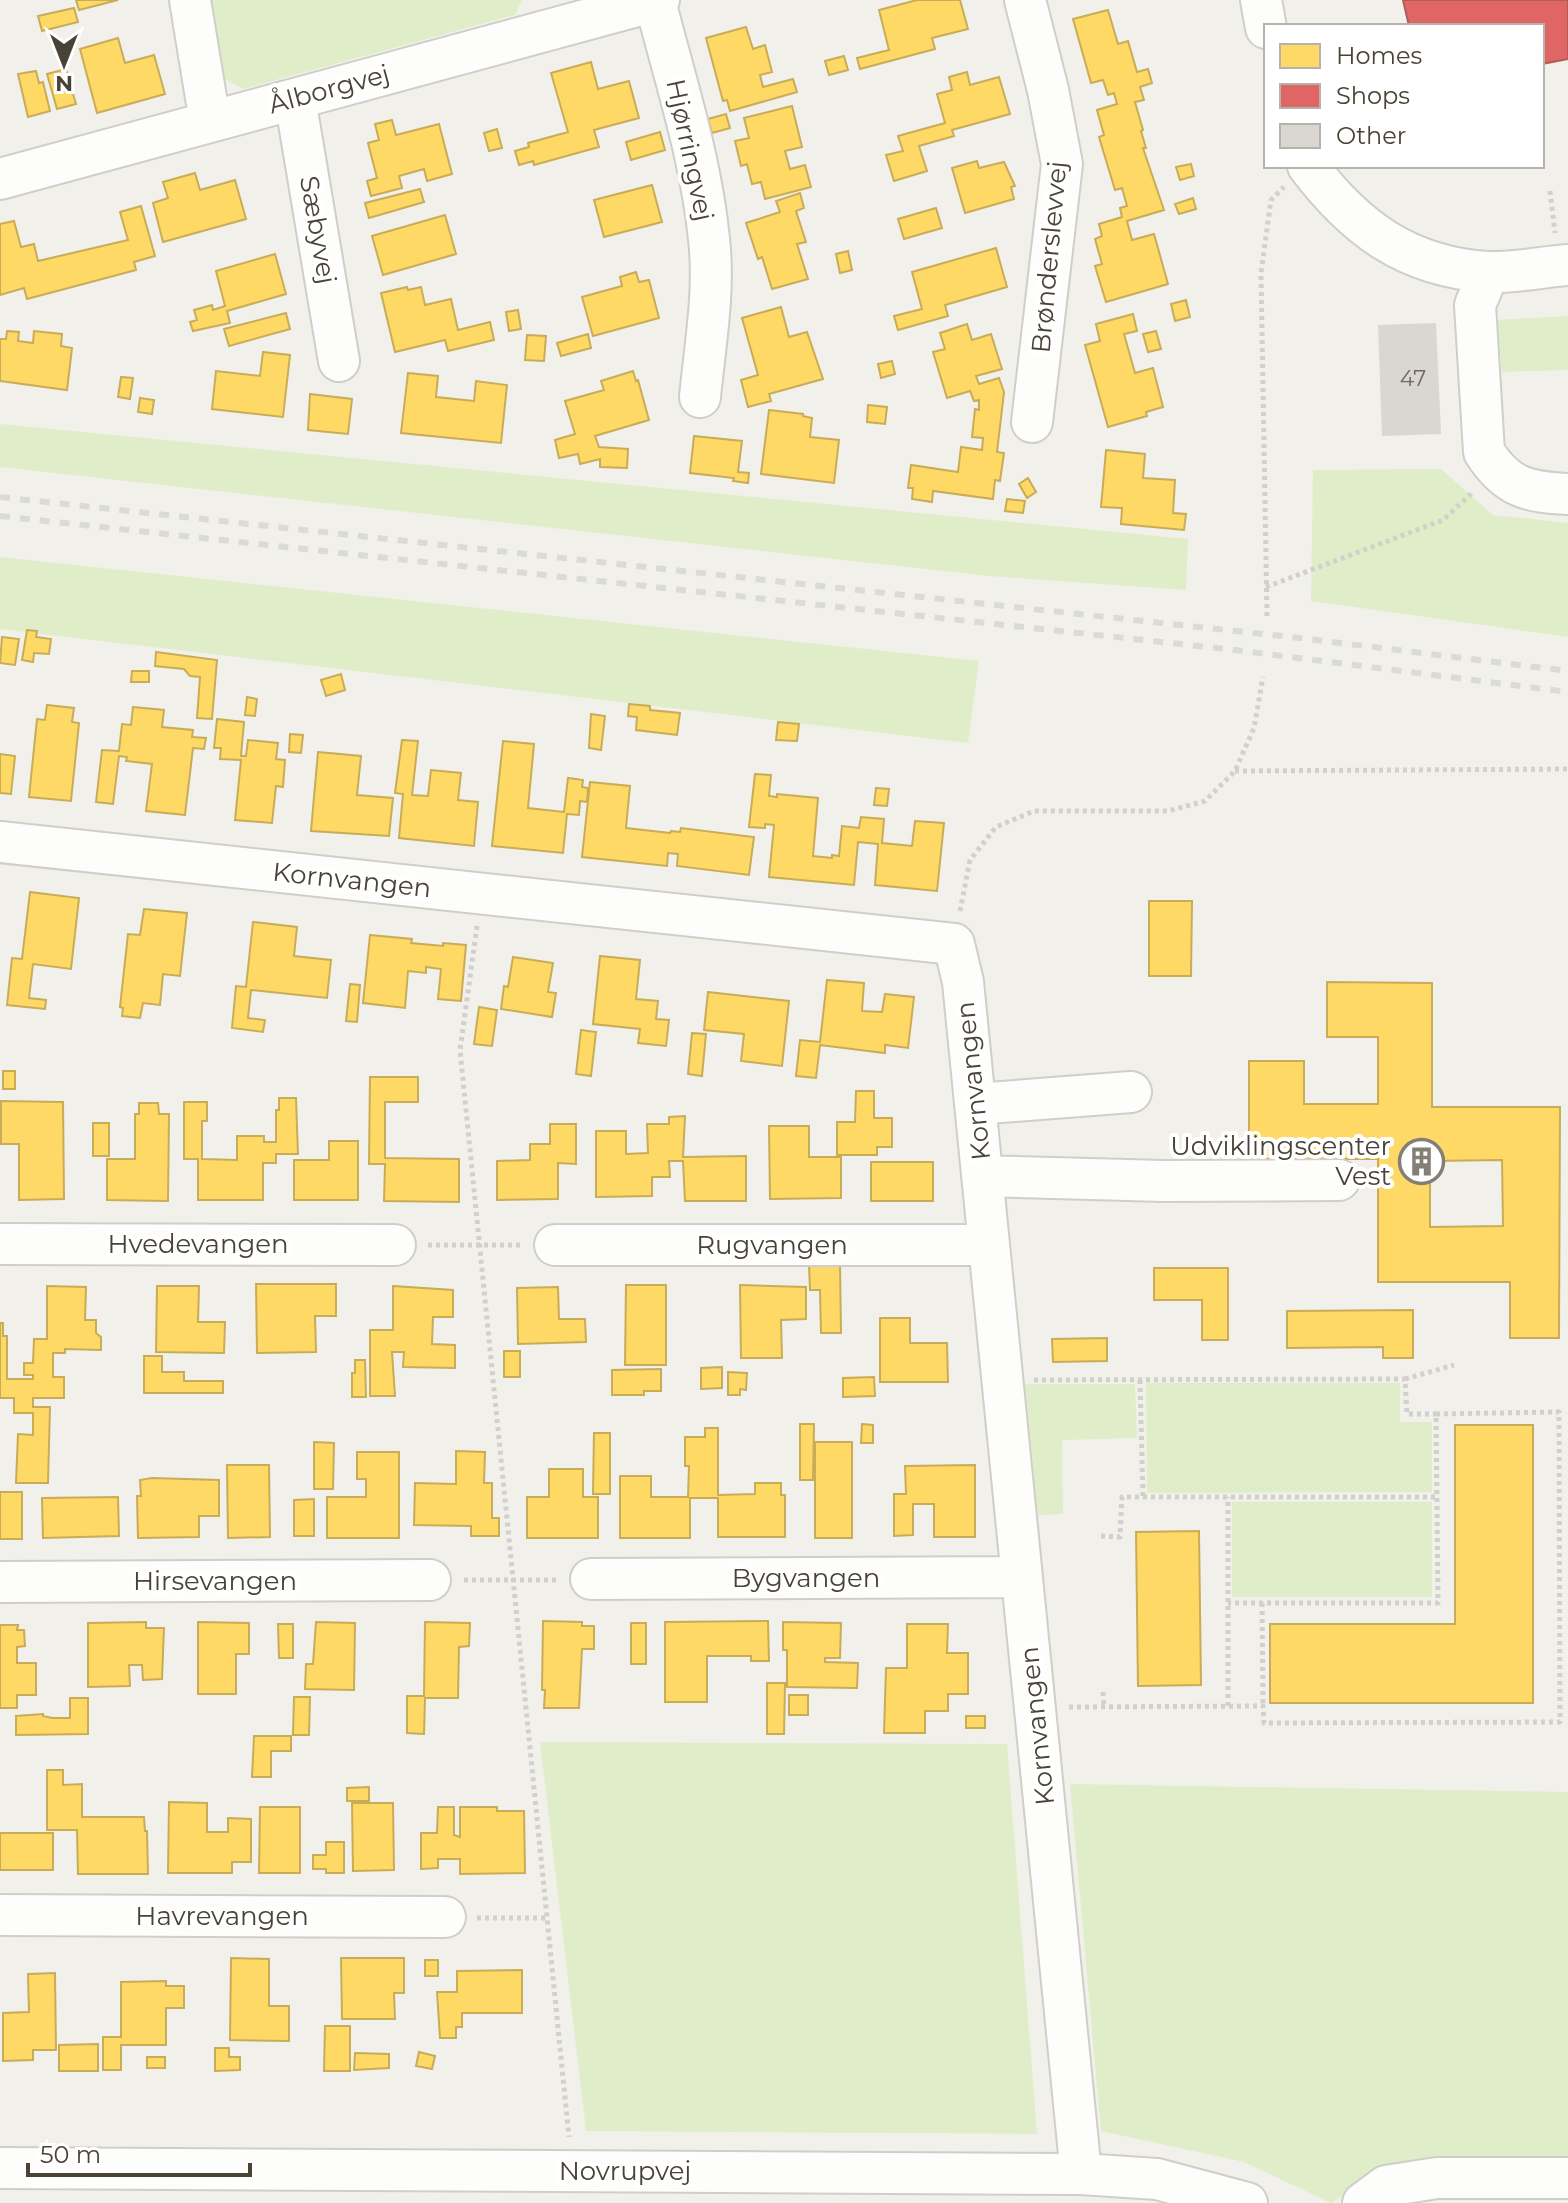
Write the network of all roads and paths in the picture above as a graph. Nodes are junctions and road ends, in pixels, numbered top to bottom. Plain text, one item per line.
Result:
1 (190, 0) edge
2 (1025, 0) edge
3 (1261, 0) edge
4 (657, 1) edge
5 (549, 15) edge
6 (1265, 24) edge
7 (295, 99) junction
8 (210, 122) junction
9 (1298, 174) edge
10 (0, 179) edge
11 (1550, 191) dead end
12 (1555, 227) dead end
13 (1568, 265) edge
14 (1489, 272) junction
15 (339, 361) dead end
16 (700, 397) dead end
17 (1032, 422) dead end
18 (1494, 469) junction
19 (1568, 494) edge
20 (1266, 587) junction
21 (1267, 616) dead end
22 (1263, 677) dead end
23 (1568, 769) edge
24 (1235, 771) junction
25 (0, 842) edge
26 (481, 893) junction
27 (954, 944) junction
28 (1131, 1092) dead end
29 (975, 1104) junction
30 (982, 1176) junction
31 (1339, 1180) dead end
32 (0, 1244) edge
33 (395, 1245) joint
34 (479, 1245) junction
35 (555, 1245) joint
36 (989, 1245) junction
37 (1454, 1365) dead end
38 (1405, 1379) junction
39 (1002, 1380) junction
40 (1140, 1380) junction
41 (1436, 1414) junction
42 (1143, 1497) junction
43 (1228, 1497) junction
44 (1438, 1497) junction
45 (1101, 1536) dead end
46 (1022, 1577) junction
47 (591, 1579) joint
48 (430, 1580) joint
49 (513, 1580) junction
50 (0, 1582) edge
51 (1228, 1603) junction
52 (1262, 1603) junction
53 (1103, 1692) dead end
54 (1228, 1706) junction
55 (1263, 1706) junction
56 (1035, 1707) junction
57 (1104, 1707) junction
58 (0, 1915) edge
59 (445, 1917) joint
60 (548, 1918) junction
61 (0, 2168) edge
62 (573, 2171) junction
63 (1081, 2174) junction
64 (1568, 2178) edge
65 (1247, 2203) edge
66 (1363, 2203) edge

1 - 8 street
2 - 17 street, Brønderslevvej
3 - 6 street
4 - 5 street, Ålborgvej
4 - 16 street, Hjørringvej
5 - 7 street, Ålborgvej
7 - 8 street, Ålborgvej
7 - 15 street, Sæbyvej
8 - 10 street, Ålborgvej
9 - 14 street
9 - 20 path
11 - 12 path
13 - 14 street
14 - 18 street
18 - 19 street
18 - 20 path
20 - 21 path
22 - 24 path
23 - 24 path
24 - 27 path
25 - 26 street, Kornvangen
26 - 27 street, Kornvangen
26 - 34 path
27 - 29 street, Kornvangen
28 - 29 street
29 - 30 street, Kornvangen
30 - 31 street
30 - 36 street, Kornvangen
32 - 33 street, Hvedevangen
33 - 34 path
34 - 35 path
34 - 49 path
35 - 36 street, Rugvangen
36 - 39 street, Kornvangen
37 - 38 path
38 - 40 path
38 - 41 path
39 - 40 path
39 - 46 street, Kornvangen
40 - 42 path
41 - 44 path
41 - 55 path
42 - 43 path
42 - 45 path
43 - 44 path
43 - 51 path
44 - 52 path
46 - 47 street, Bygvangen
46 - 56 street, Kornvangen
47 - 49 path
48 - 49 path
48 - 50 street, Hirsevangen
49 - 60 path
51 - 52 path
51 - 54 path
52 - 55 path
53 - 57 path
54 - 55 path
54 - 57 path
56 - 57 path
56 - 63 street, Kornvangen
58 - 59 street, Havrevangen
59 - 60 path
60 - 62 path
61 - 62 street, Novrupvej
62 - 63 street, Novrupvej
63 - 65 street, Novrupvej
64 - 66 street

